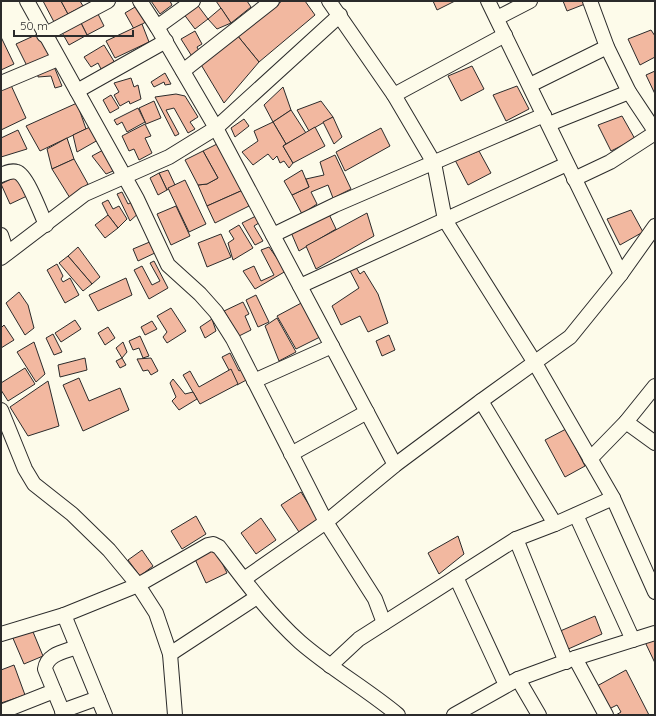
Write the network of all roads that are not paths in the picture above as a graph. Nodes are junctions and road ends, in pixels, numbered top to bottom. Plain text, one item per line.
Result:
1 (27, 1) edge
2 (108, 1) edge
3 (140, 1) edge
4 (193, 1) edge
5 (272, 1) edge
6 (329, 1) edge
7 (488, 1) edge
8 (530, 1) edge
9 (590, 1) edge
10 (340, 15) junction
11 (497, 18) junction
12 (157, 27) junction
13 (44, 35) junction
14 (506, 35) junction
15 (166, 41) junction
16 (608, 47) junction
17 (58, 59) junction
18 (183, 71) junction
19 (1, 83) edge
20 (530, 85) junction
21 (77, 91) junction
22 (629, 92) junction
23 (394, 95) junction
24 (547, 119) junction
25 (216, 128) junction
26 (655, 132) edge
27 (434, 163) junction
28 (567, 164) junction
29 (1, 175) edge
30 (125, 176) junction
31 (574, 179) junction
32 (445, 220) junction
33 (46, 225) junction
34 (654, 231) edge
35 (273, 234) junction
36 (1, 235) edge
37 (4, 256) edge
38 (621, 274) junction
39 (300, 286) junction
40 (332, 346) junction
41 (535, 363) junction
42 (254, 381) junction
43 (655, 386) edge
44 (481, 401) junction
45 (1, 410) edge
46 (367, 412) junction
47 (626, 422) junction
48 (655, 443) edge
49 (291, 454) junction
50 (590, 459) junction
51 (395, 465) junction
52 (613, 498) junction
53 (576, 515) junction
54 (326, 522) junction
55 (555, 524) junction
56 (516, 539) junction
57 (456, 577) junction
58 (244, 579) junction
59 (138, 585) junction
60 (655, 592) edge
61 (257, 596) junction
62 (64, 615) junction
63 (384, 623) junction
64 (655, 633) edge
65 (1, 634) edge
66 (633, 640) junction
67 (77, 647) junction
68 (170, 654) junction
69 (571, 660) junction
70 (330, 666) junction
71 (512, 682) junction
72 (54, 691) junction
73 (98, 698) junction
74 (1, 712) edge
75 (63, 713) edge
76 (105, 715) edge
77 (175, 715) edge
78 (398, 715) edge
79 (454, 715) edge
80 (539, 715) edge
81 (606, 715) edge

1 - 13 street
2 - 13 street
3 - 12 street
4 - 12 street
5 - 18 street
6 - 10 street
7 - 11 street
8 - 11 street
9 - 16 street
10 - 23 street
10 - 25 street
11 - 14 street
12 - 15 street
13 - 17 street
14 - 20 street
14 - 23 street
15 - 18 street
15 - 21 street
16 - 20 street
16 - 22 street
17 - 19 street
17 - 21 street
18 - 25 street
20 - 24 street
21 - 30 street
22 - 24 street
22 - 26 street
23 - 27 street
24 - 27 street
24 - 28 street
25 - 30 street
25 - 35 street
26 - 31 street
27 - 32 street
27 - 35 street
28 - 31 street
28 - 32 street
29 - 33 street
30 - 33 street
30 - 42 street
31 - 38 street
32 - 39 street
32 - 41 street
33 - 37 street
34 - 38 street
35 - 39 street
36 - 37 street
38 - 41 street
39 - 40 street
40 - 42 street
40 - 46 street
41 - 44 street
41 - 50 street
42 - 49 street
43 - 47 street
44 - 51 street
44 - 55 street
45 - 59 street
46 - 49 street
46 - 51 street
47 - 48 street
47 - 50 street
49 - 54 street
50 - 52 street
51 - 54 street
52 - 53 street
52 - 60 street
53 - 55 street
53 - 66 street
54 - 58 street
54 - 63 street
55 - 56 street
56 - 57 street
56 - 69 street
57 - 63 street
57 - 71 street
58 - 59 street
58 - 61 street
59 - 62 street
59 - 68 street
61 - 68 street
61 - 70 street
62 - 65 street
62 - 67 street
63 - 70 street
64 - 66 street
66 - 69 street
67 - 72 street
67 - 73 street
68 - 77 street
69 - 71 street
69 - 81 street
70 - 78 street
71 - 79 street
71 - 80 street
72 - 74 street
72 - 75 street
73 - 75 street
73 - 76 street

